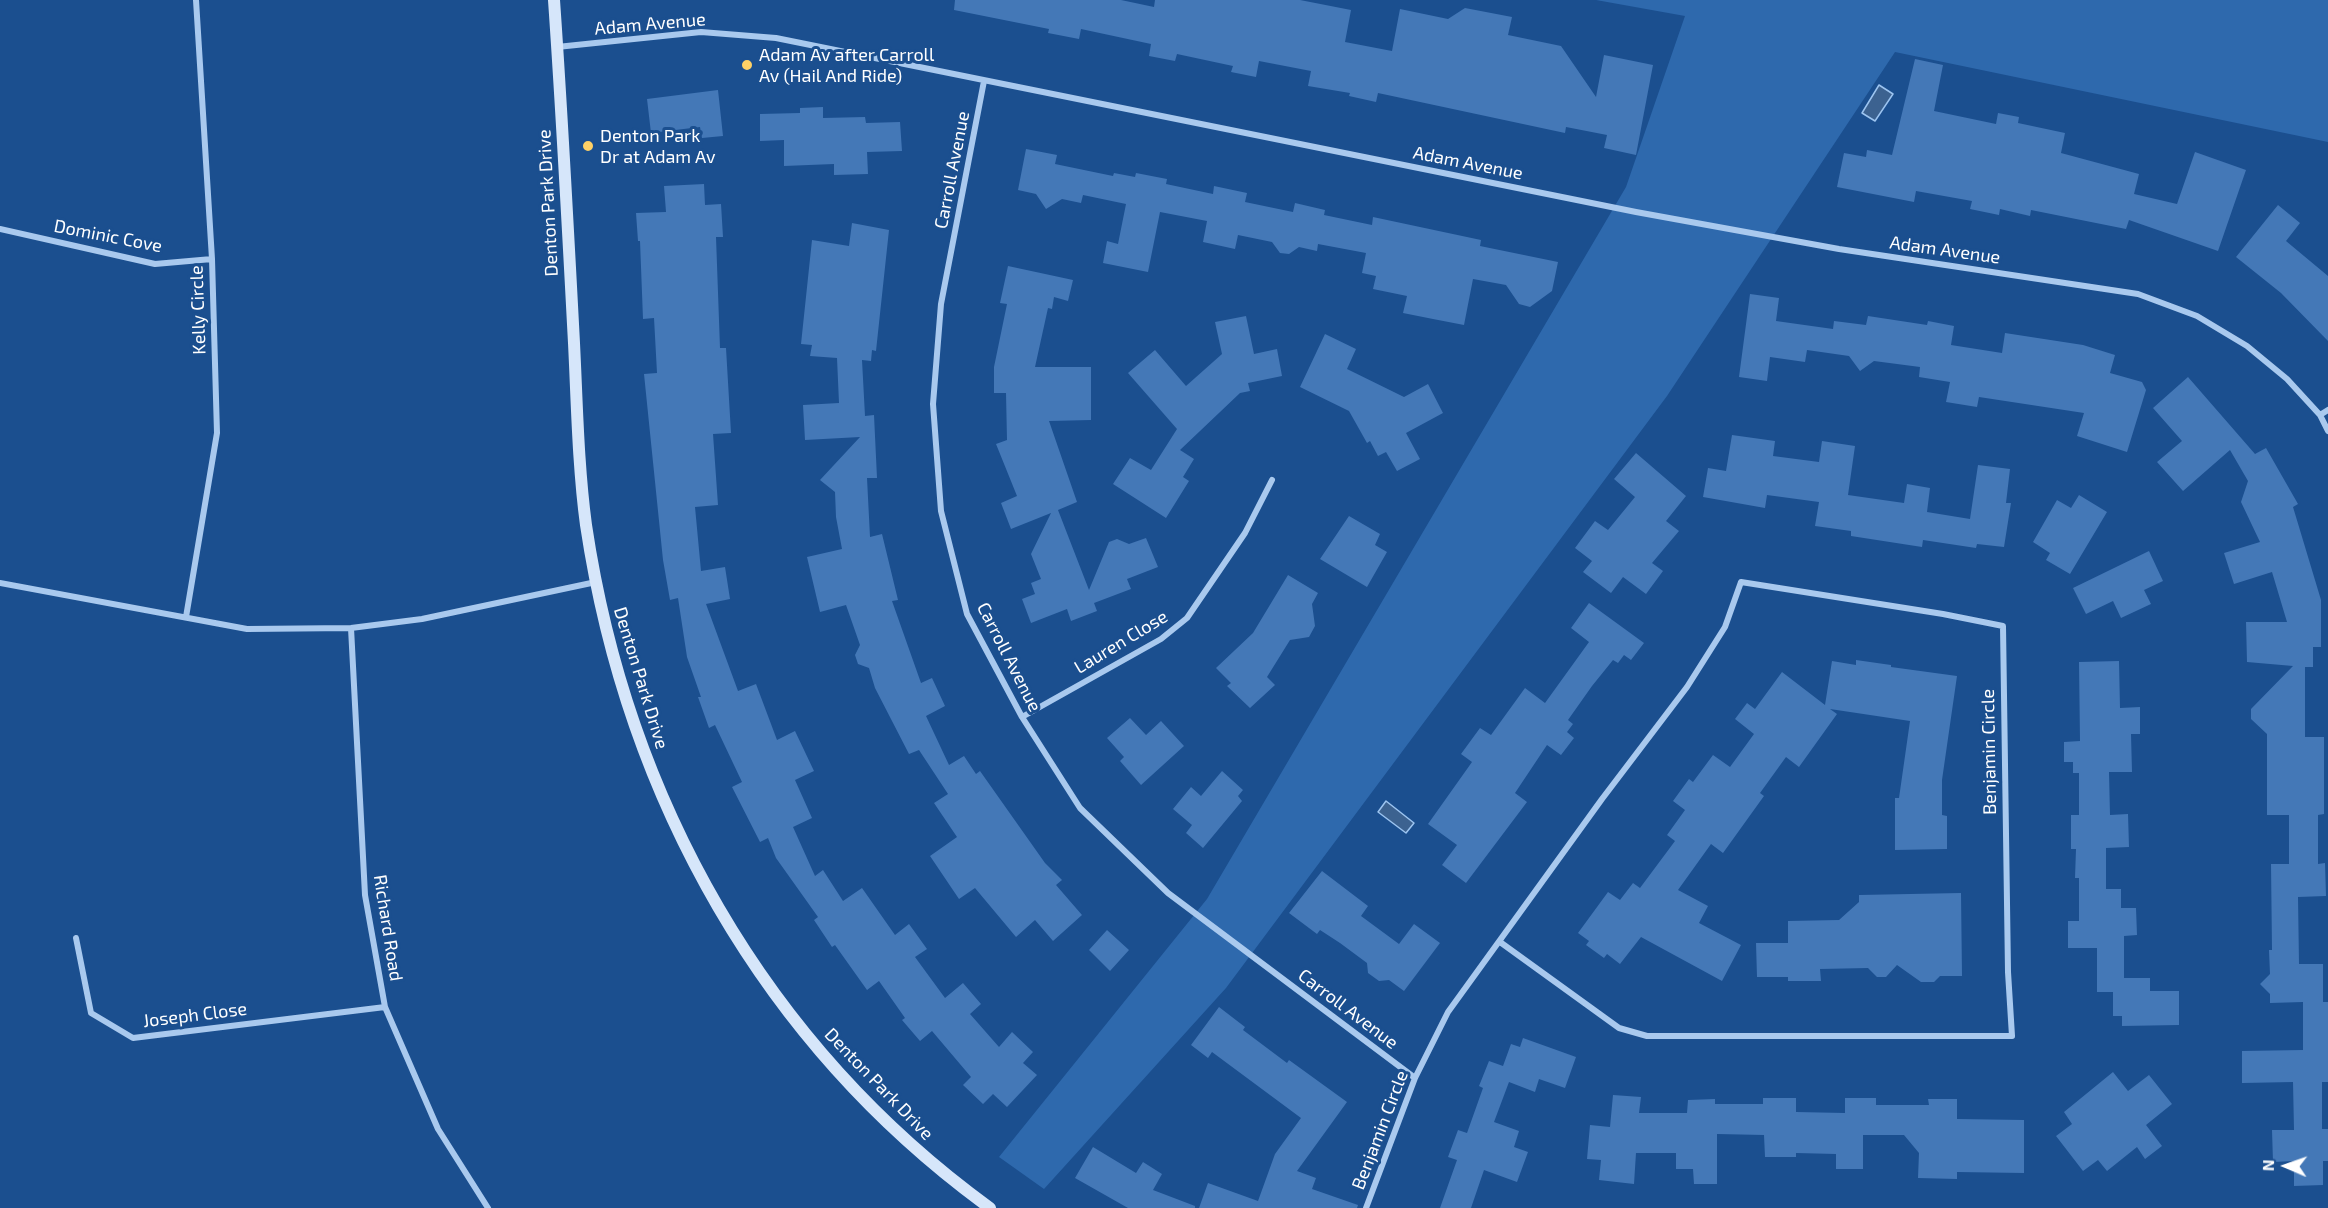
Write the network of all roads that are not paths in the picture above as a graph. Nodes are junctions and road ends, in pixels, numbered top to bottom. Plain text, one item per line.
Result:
1 (196, 0) edge
2 (554, 0) edge
3 (557, 47) junction
4 (984, 81) junction
5 (0, 229) edge
6 (212, 259) junction
7 (2328, 410) edge
8 (2320, 415) junction
9 (2328, 431) edge
10 (1272, 480) dead end
11 (596, 582) junction
12 (0, 583) edge
13 (186, 617) junction
14 (351, 628) junction
15 (1022, 717) junction
16 (76, 938) dead end
17 (1500, 942) junction
18 (385, 1007) junction
19 (1415, 1078) junction
20 (488, 1208) edge
21 (990, 1208) edge
22 (1366, 1208) edge

1 - 6 street, Kelly Circle
2 - 3 main road, Denton Park Drive
3 - 4 street, Adam Avenue
3 - 11 main road, Denton Park Drive
4 - 8 street, Adam Avenue
4 - 15 street, Carroll Avenue
5 - 6 street, Dominic Cove
6 - 13 street, Kelly Circle
7 - 8 street
8 - 9 street, Adam Avenue
10 - 15 street, Lauren Close
11 - 14 street
11 - 21 main road, Denton Park Drive
12 - 13 street
13 - 14 street
14 - 18 street, Richard Road
15 - 19 street, Carroll Avenue
16 - 18 street, Joseph Close
17 - 17 street, Benjamin Circle
17 - 19 street, Benjamin Circle
18 - 20 street, Richard Road
19 - 22 street, Benjamin Circle

